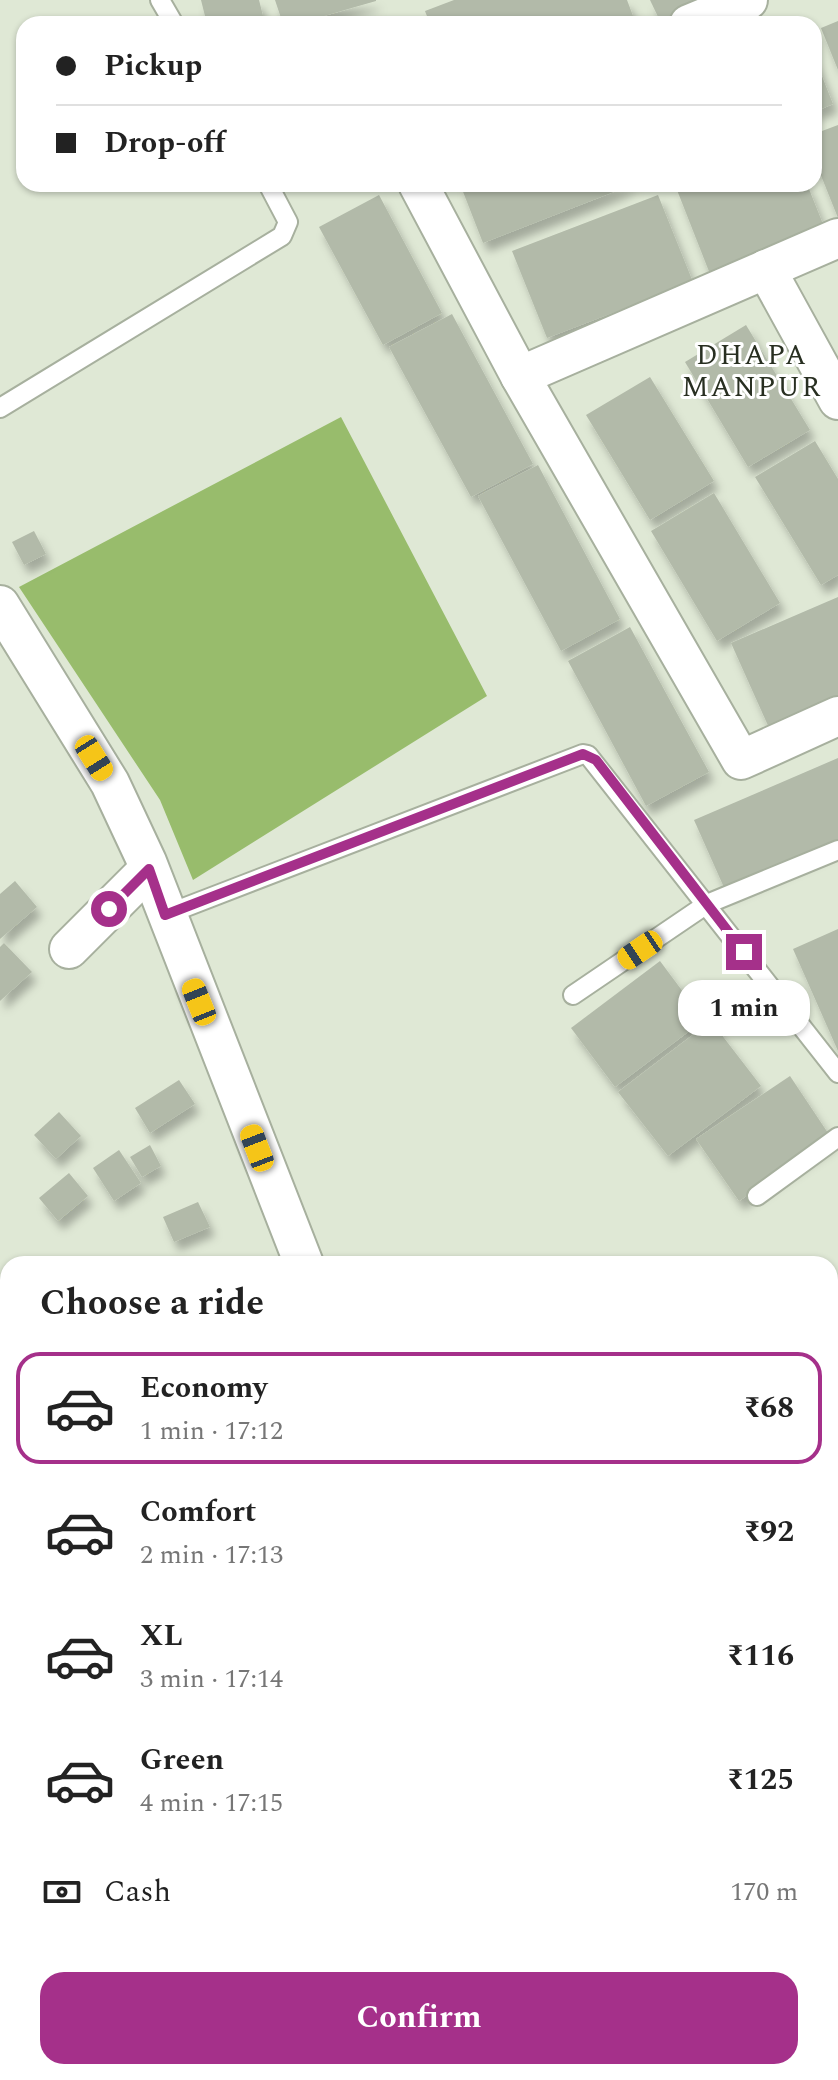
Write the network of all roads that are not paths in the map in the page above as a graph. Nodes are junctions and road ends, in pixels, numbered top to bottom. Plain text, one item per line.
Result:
1 (748, 0) edge
2 (709, 16) edge
3 (272, 192) edge
4 (422, 192) edge
5 (838, 238) edge
6 (766, 269) junction
7 (520, 376) junction
8 (838, 400) edge
9 (0, 408) edge
10 (0, 605) edge
11 (838, 716) edge
12 (838, 850) edge
13 (149, 869) junction
14 (707, 904) junction
15 (165, 915) junction
16 (69, 949) dead end
17 (573, 995) dead end
18 (838, 1073) edge
19 (838, 1137) edge
20 (757, 1196) dead end
21 (301, 1256) edge

1 - 2 street
3 - 9 lane
4 - 7 street
5 - 6 street
6 - 7 street
6 - 8 street
7 - 11 street
10 - 13 street
12 - 14 lane
13 - 15 street
13 - 16 street
14 - 15 lane
14 - 17 lane
14 - 18 lane
15 - 21 street
19 - 20 lane

